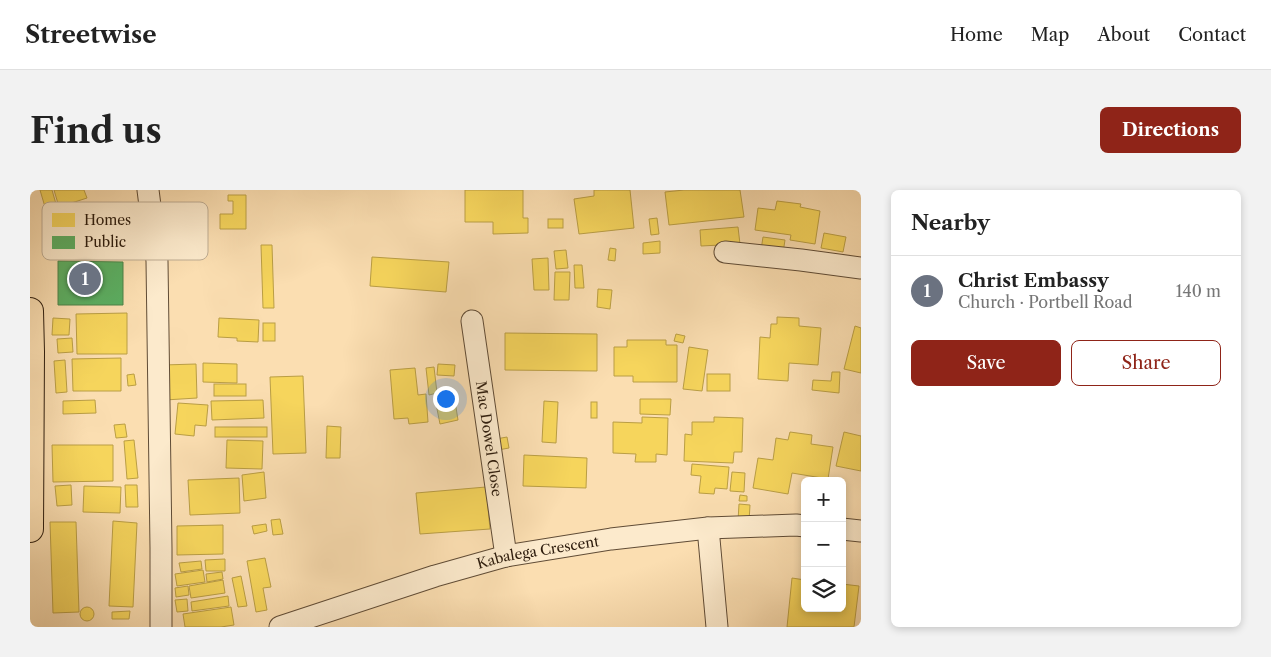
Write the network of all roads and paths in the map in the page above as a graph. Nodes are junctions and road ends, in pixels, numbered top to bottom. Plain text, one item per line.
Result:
1 (725, 252) dead end
2 (157, 260) edge
3 (861, 268) edge
4 (30, 311) edge
5 (472, 321) dead end
6 (801, 526) edge
7 (708, 528) junction
8 (30, 529) edge
9 (846, 530) edge
10 (861, 532) edge
11 (506, 556) junction
12 (342, 618) edge
13 (303, 624) edge
14 (161, 627) edge
15 (280, 627) edge
16 (717, 627) edge

1 - 3 street
2 - 14 street
4 - 8 main road
5 - 11 street, Mac Dowel Close
6 - 7 street, Kabalega Crescent
7 - 11 street, Kabalega Crescent
7 - 16 street
9 - 10 street
11 - 12 street, Kabalega Crescent
12 - 13 street, Kabalega Crescent
13 - 15 street, Kabalega Crescent

